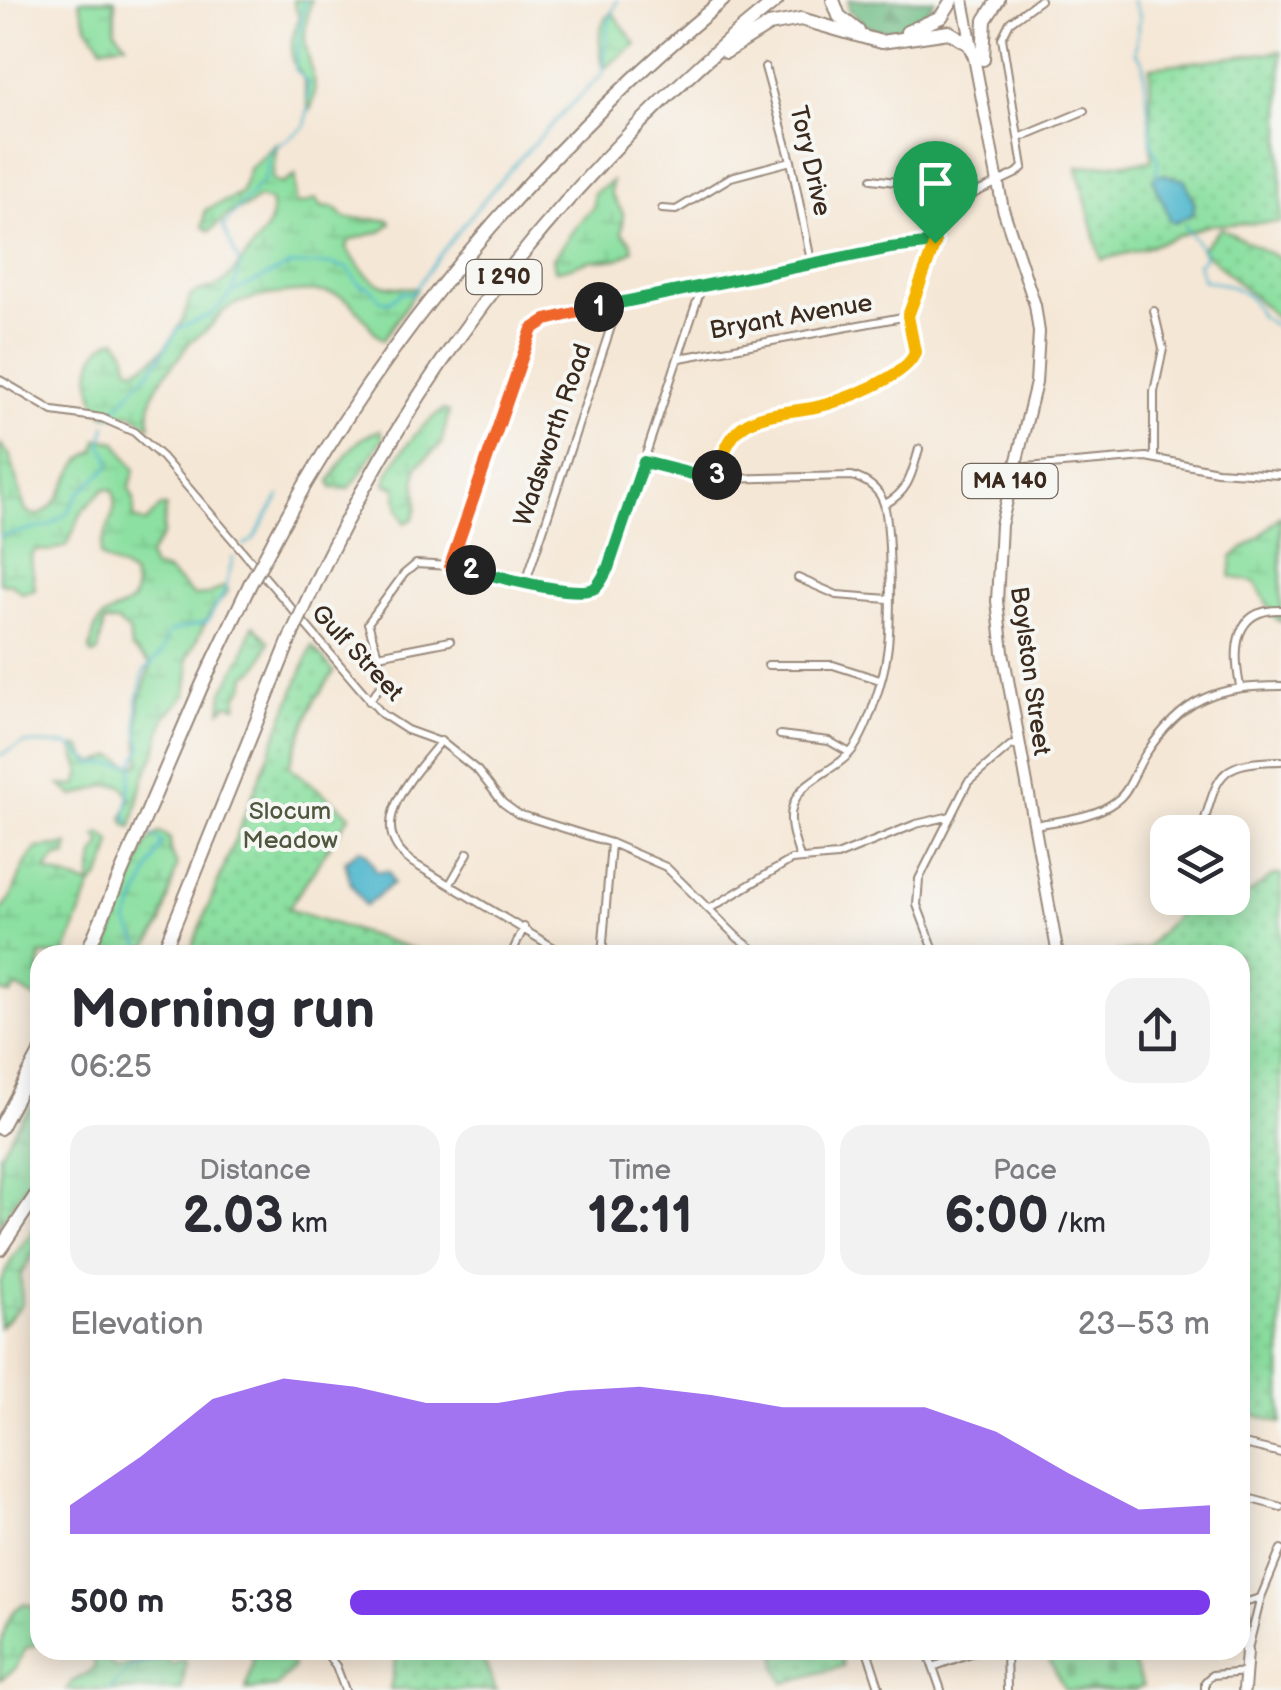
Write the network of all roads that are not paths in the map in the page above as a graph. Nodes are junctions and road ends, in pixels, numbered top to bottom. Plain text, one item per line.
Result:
1 (719, 0) edge
2 (776, 0) edge
3 (833, 0) edge
4 (952, 0) edge
5 (966, 0) edge
6 (998, 0) edge
7 (1040, 0) edge
8 (979, 59) junction
9 (765, 67) dead end
10 (679, 85) junction
11 (1084, 110) dead end
12 (1019, 138) junction
13 (791, 161) junction
14 (872, 178) dead end
15 (998, 182) junction
16 (960, 198) junction
17 (662, 209) dead end
18 (935, 243) junction
19 (812, 266) junction
20 (702, 286) junction
21 (619, 303) junction
22 (1154, 311) dead end
23 (908, 316) junction
24 (680, 358) junction
25 (0, 380) edge
26 (918, 449) dead end
27 (1154, 457) junction
28 (644, 462) junction
29 (1014, 468) junction
30 (1281, 475) edge
31 (717, 479) junction
32 (884, 504) junction
33 (450, 566) junction
34 (798, 578) dead end
35 (526, 581) junction
36 (888, 599) junction
37 (1281, 610) edge
38 (450, 642) dead end
39 (378, 654) junction
40 (768, 665) dead end
41 (880, 680) junction
42 (1240, 686) junction
43 (1281, 686) edge
44 (369, 701) junction
45 (780, 735) dead end
46 (440, 741) junction
47 (1018, 744) junction
48 (850, 752) junction
49 (1280, 763) edge
50 (1207, 815) edge
51 (950, 816) junction
52 (1034, 826) junction
53 (611, 843) junction
54 (468, 853) dead end
55 (800, 858) junction
56 (450, 884) junction
57 (709, 909) junction
58 (524, 927) junction
59 (90, 945) edge
60 (166, 945) edge
61 (516, 945) edge
62 (551, 945) edge
63 (603, 945) edge
64 (750, 945) edge
65 (932, 945) edge
66 (1056, 945) edge
67 (30, 1072) edge
68 (0, 1128) edge
69 (30, 1204) edge
70 (0, 1249) edge
71 (1250, 1445) edge
72 (1281, 1453) edge
73 (1250, 1499) edge
74 (1281, 1507) edge
75 (1281, 1550) edge
76 (1260, 1601) junction
77 (1250, 1605) edge
78 (1250, 1643) edge
79 (332, 1660) edge
80 (870, 1660) edge
81 (930, 1660) edge
82 (951, 1660) edge
83 (1006, 1660) edge
84 (1247, 1660) edge
85 (932, 1667) junction
86 (1246, 1672) junction
87 (345, 1690) edge
88 (880, 1690) edge
89 (942, 1690) edge
90 (1007, 1690) edge
91 (1205, 1690) edge
92 (1244, 1690) edge

1 - 59 highway, I 290, bridge
2 - 10 highway, I 290
3 - 4 highway
5 - 8 main road, Boylston Street / MA 140
6 - 8 highway
7 - 12 street
8 - 10 highway
8 - 15 main road, Boylston Street / MA 140
9 - 13 street, Tory Drive
10 - 60 highway, I 290, bridge
11 - 12 street
12 - 15 street
13 - 17 street
13 - 19 street, Tory Drive
14 - 16 street
15 - 16 street
15 - 29 main road, Boylston Street / MA 140
16 - 18 street
18 - 19 street
18 - 23 street
19 - 20 street
20 - 21 street
20 - 24 street
21 - 33 street
21 - 35 street, Wadsworth Road
22 - 27 street
23 - 24 street, Bryant Avenue
23 - 31 street
24 - 28 street
25 - 44 street, Gulf Street
26 - 32 street
27 - 29 street
27 - 30 street
28 - 31 street
28 - 35 street
29 - 47 main road, Boylston Street / MA 140
31 - 32 street
32 - 36 street
33 - 35 street
33 - 39 street
34 - 36 street
36 - 41 street
37 - 42 street
38 - 39 street
39 - 44 street
40 - 41 street
41 - 48 street
42 - 43 street
42 - 52 street
44 - 46 street, Gulf Street
45 - 48 street
46 - 53 street, Gulf Street
46 - 56 street
47 - 51 street
47 - 52 main road, Boylston Street / MA 140
48 - 55 street
49 - 50 street
51 - 55 street
51 - 65 street
52 - 66 main road, Boylston Street / MA 140
53 - 57 street, Gulf Street
53 - 63 street
54 - 56 street
55 - 57 street
56 - 58 street
57 - 64 street, Gulf Street
58 - 61 street
58 - 62 street
67 - 68 highway
69 - 70 highway
71 - 72 street
73 - 74 street
75 - 76 street
76 - 77 street
76 - 78 street
79 - 87 street
80 - 88 street
81 - 85 street
82 - 85 street
83 - 90 street
84 - 86 main road
85 - 89 street
86 - 91 street
86 - 92 main road

